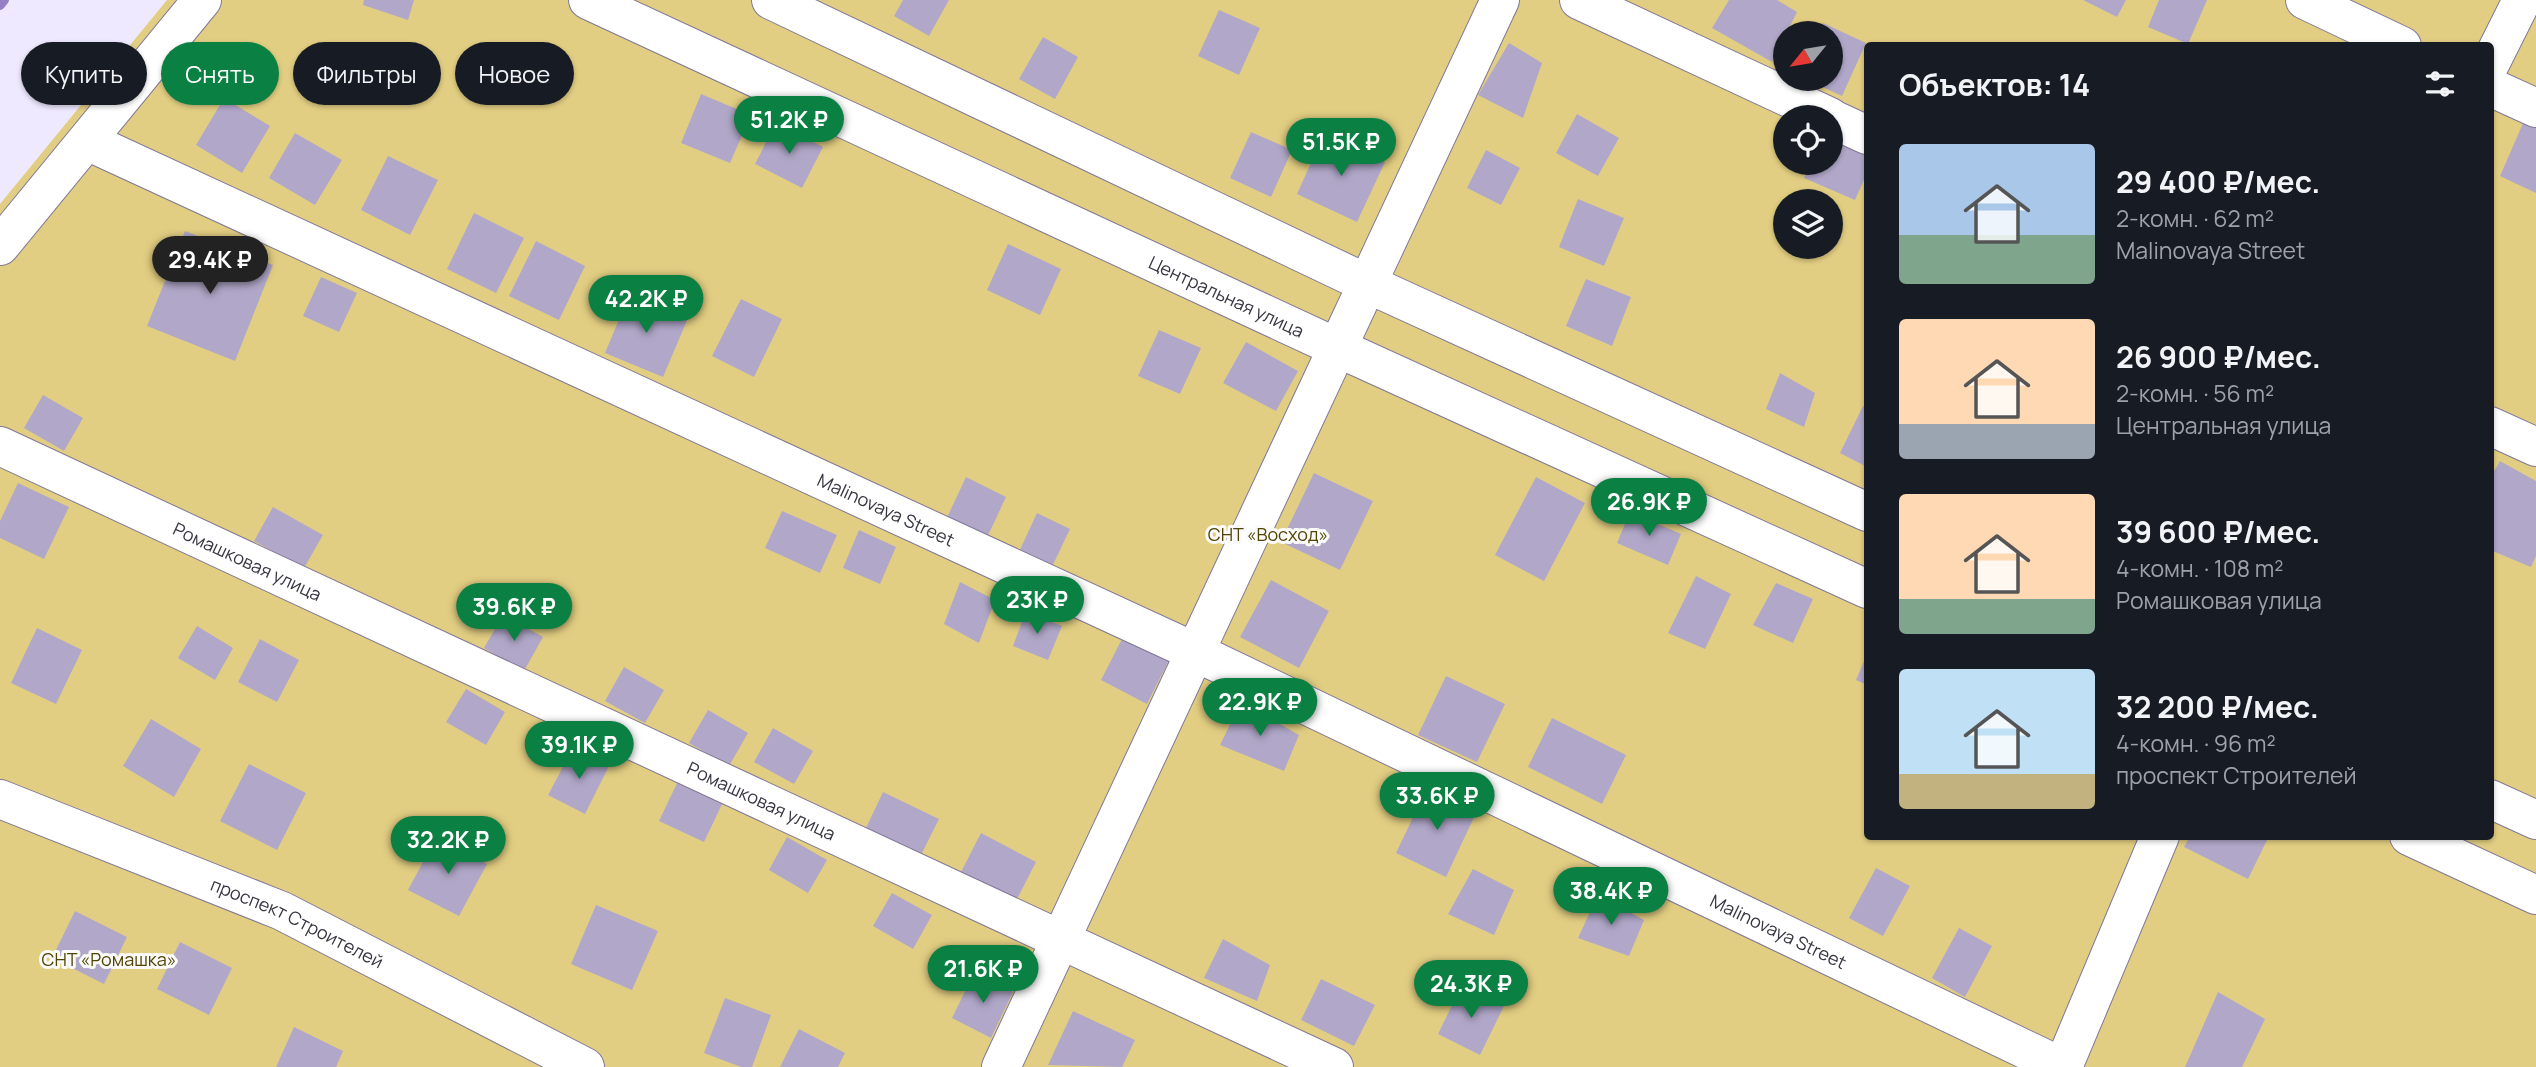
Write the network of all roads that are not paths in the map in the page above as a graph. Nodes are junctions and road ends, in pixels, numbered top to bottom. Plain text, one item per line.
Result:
1 (202, 0) edge
2 (588, 0) edge
3 (771, 0) edge
4 (1500, 0) edge
5 (1579, 0) edge
6 (2305, 0) edge
7 (2522, 0) edge
8 (2394, 42) edge
9 (2494, 56) edge
10 (2494, 89) edge
11 (1802, 105) edge
12 (2536, 108) edge
13 (1843, 124) edge
14 (1864, 134) edge
15 (87, 141) junction
16 (0, 246) edge
17 (1368, 284) junction
18 (1338, 348) junction
19 (2494, 428) edge
20 (0, 446) edge
21 (2536, 447) edge
22 (1864, 511) edge
23 (1864, 588) edge
24 (1195, 652) junction
25 (0, 799) edge
26 (2494, 801) edge
27 (2536, 820) edge
28 (2158, 840) edge
29 (2418, 840) edge
30 (2536, 895) edge
31 (1061, 939) junction
32 (585, 1067) edge
33 (1001, 1067) edge
34 (1334, 1067) edge
35 (2063, 1067) edge

1 - 15 street
2 - 18 street, Центральная улица
3 - 17 street
4 - 17 street
5 - 11 street
6 - 8 street
7 - 9 street
10 - 12 street
13 - 14 street
15 - 16 street
15 - 24 street, Malinovaya Street
17 - 18 street
17 - 22 street
18 - 23 street, Центральная улица
18 - 24 street
19 - 21 street
20 - 31 street, Ромашковая улица
24 - 31 street
24 - 35 street, Malinovaya Street
25 - 32 street, проспект Строителей
26 - 27 street
28 - 35 street
29 - 30 street
31 - 33 street
31 - 34 street, Ромашковая улица

